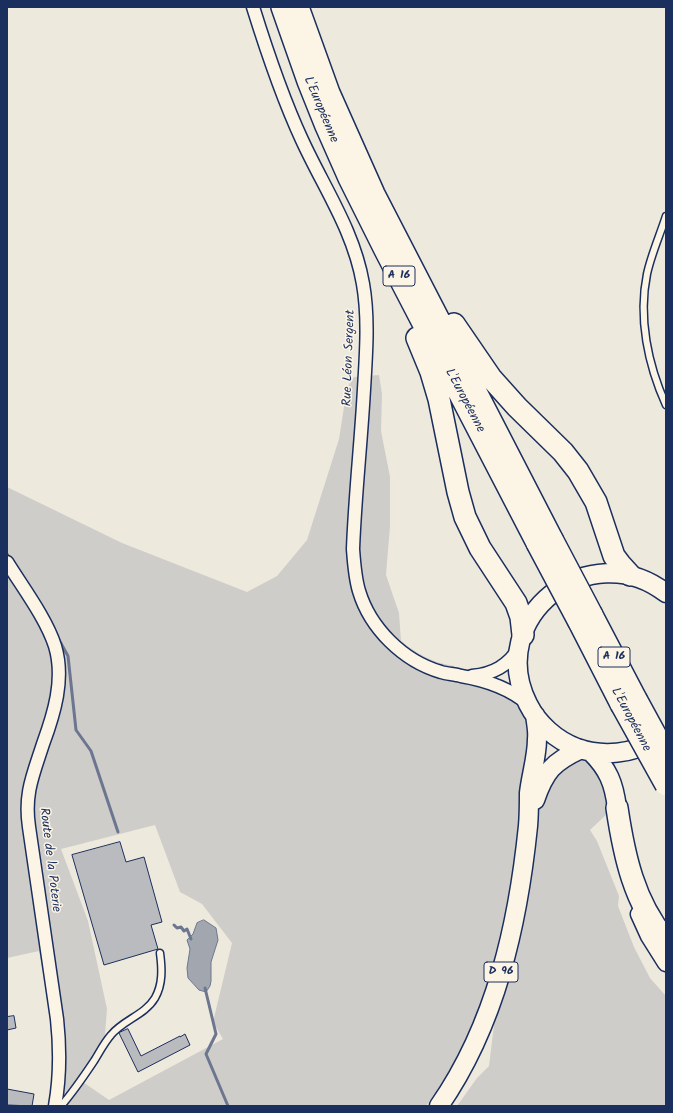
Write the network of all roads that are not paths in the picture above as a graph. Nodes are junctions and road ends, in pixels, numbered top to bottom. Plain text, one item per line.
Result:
1 (253, 7) edge
2 (282, 7) edge
3 (298, 7) edge
4 (338, 152) junction
5 (666, 216) edge
6 (399, 243) junction
7 (666, 405) edge
8 (545, 540) junction
9 (7, 562) edge
10 (650, 583) edge
11 (521, 641) junction
12 (462, 676) junction
13 (629, 702) junction
14 (532, 710) junction
15 (666, 733) edge
16 (586, 750) junction
17 (666, 754) edge
18 (666, 785) edge
19 (617, 808) junction
20 (528, 826) junction
21 (666, 940) edge
22 (160, 953) dead end
23 (666, 963) edge
24 (54, 1106) edge
25 (61, 1106) edge
26 (439, 1106) edge

1 - 12 street, Rue Léon Sergent
2 - 4 highway, L'Européenne / A 16
3 - 6 highway, L'Européenne / A 16
4 - 8 highway, L'Européenne / A 16
4 - 11 highway
5 - 7 lane
6 - 8 highway, L'Européenne / A 16
6 - 10 highway
8 - 13 highway, L'Européenne / A 16, bridge
9 - 24 street, Route de la Poterie
10 - 11 main road
11 - 12 street
11 - 14 main road
12 - 14 street
13 - 17 highway, L'Européenne / A 16, bridge
13 - 18 highway, L'Européenne / A 16, bridge
14 - 16 main road
14 - 20 main road, D 96
15 - 16 main road
16 - 19 main road
16 - 20 main road, D 96
19 - 21 highway
19 - 23 main road
20 - 26 main road, D 96
22 - 25 lane

